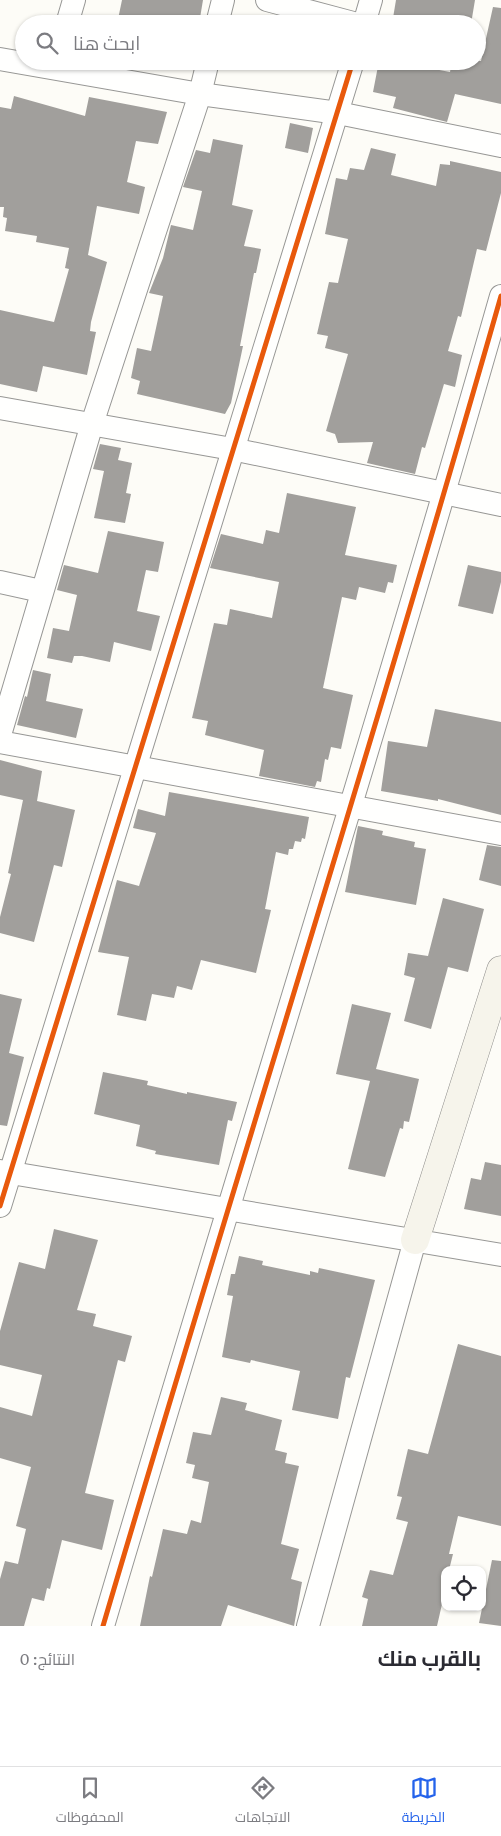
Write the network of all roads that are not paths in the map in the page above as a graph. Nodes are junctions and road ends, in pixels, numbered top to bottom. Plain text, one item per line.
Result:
1 (74, 0) edge
2 (223, 0) edge
3 (267, 0) edge
4 (371, 0) edge
5 (70, 15) edge
6 (219, 15) edge
7 (323, 15) edge
8 (367, 15) edge
9 (0, 59) edge
10 (15, 61) edge
11 (80, 70) edge
12 (206, 70) edge
13 (350, 70) edge
14 (200, 94) junction
15 (338, 112) junction
16 (501, 146) edge
17 (501, 296) edge
18 (0, 408) edge
19 (92, 424) junction
20 (232, 449) junction
21 (444, 494) junction
22 (501, 505) edge
23 (0, 582) edge
24 (42, 591) junction
25 (0, 735) edge
26 (0, 742) edge
27 (136, 768) junction
28 (350, 807) junction
29 (501, 834) edge
30 (501, 970) edge
31 (5, 1171) edge
32 (0, 1206) edge
33 (226, 1210) junction
34 (415, 1240) junction
35 (501, 1255) edge
36 (103, 1626) edge
37 (308, 1626) edge

1 - 5 street
2 - 6 street
3 - 7 street
4 - 8 street
9 - 10 street
11 - 14 street
12 - 14 street
13 - 15 street
14 - 15 street
14 - 19 street
15 - 16 street
15 - 20 street
17 - 21 street
18 - 19 street
19 - 20 street
19 - 24 street
20 - 21 street
20 - 27 street
21 - 22 street
21 - 28 street
23 - 24 street
24 - 25 street
26 - 27 street
27 - 28 street
27 - 31 street
28 - 29 street
28 - 33 street
30 - 34 street
31 - 32 street
31 - 33 street
33 - 34 street
33 - 36 street
34 - 35 street
34 - 37 street

